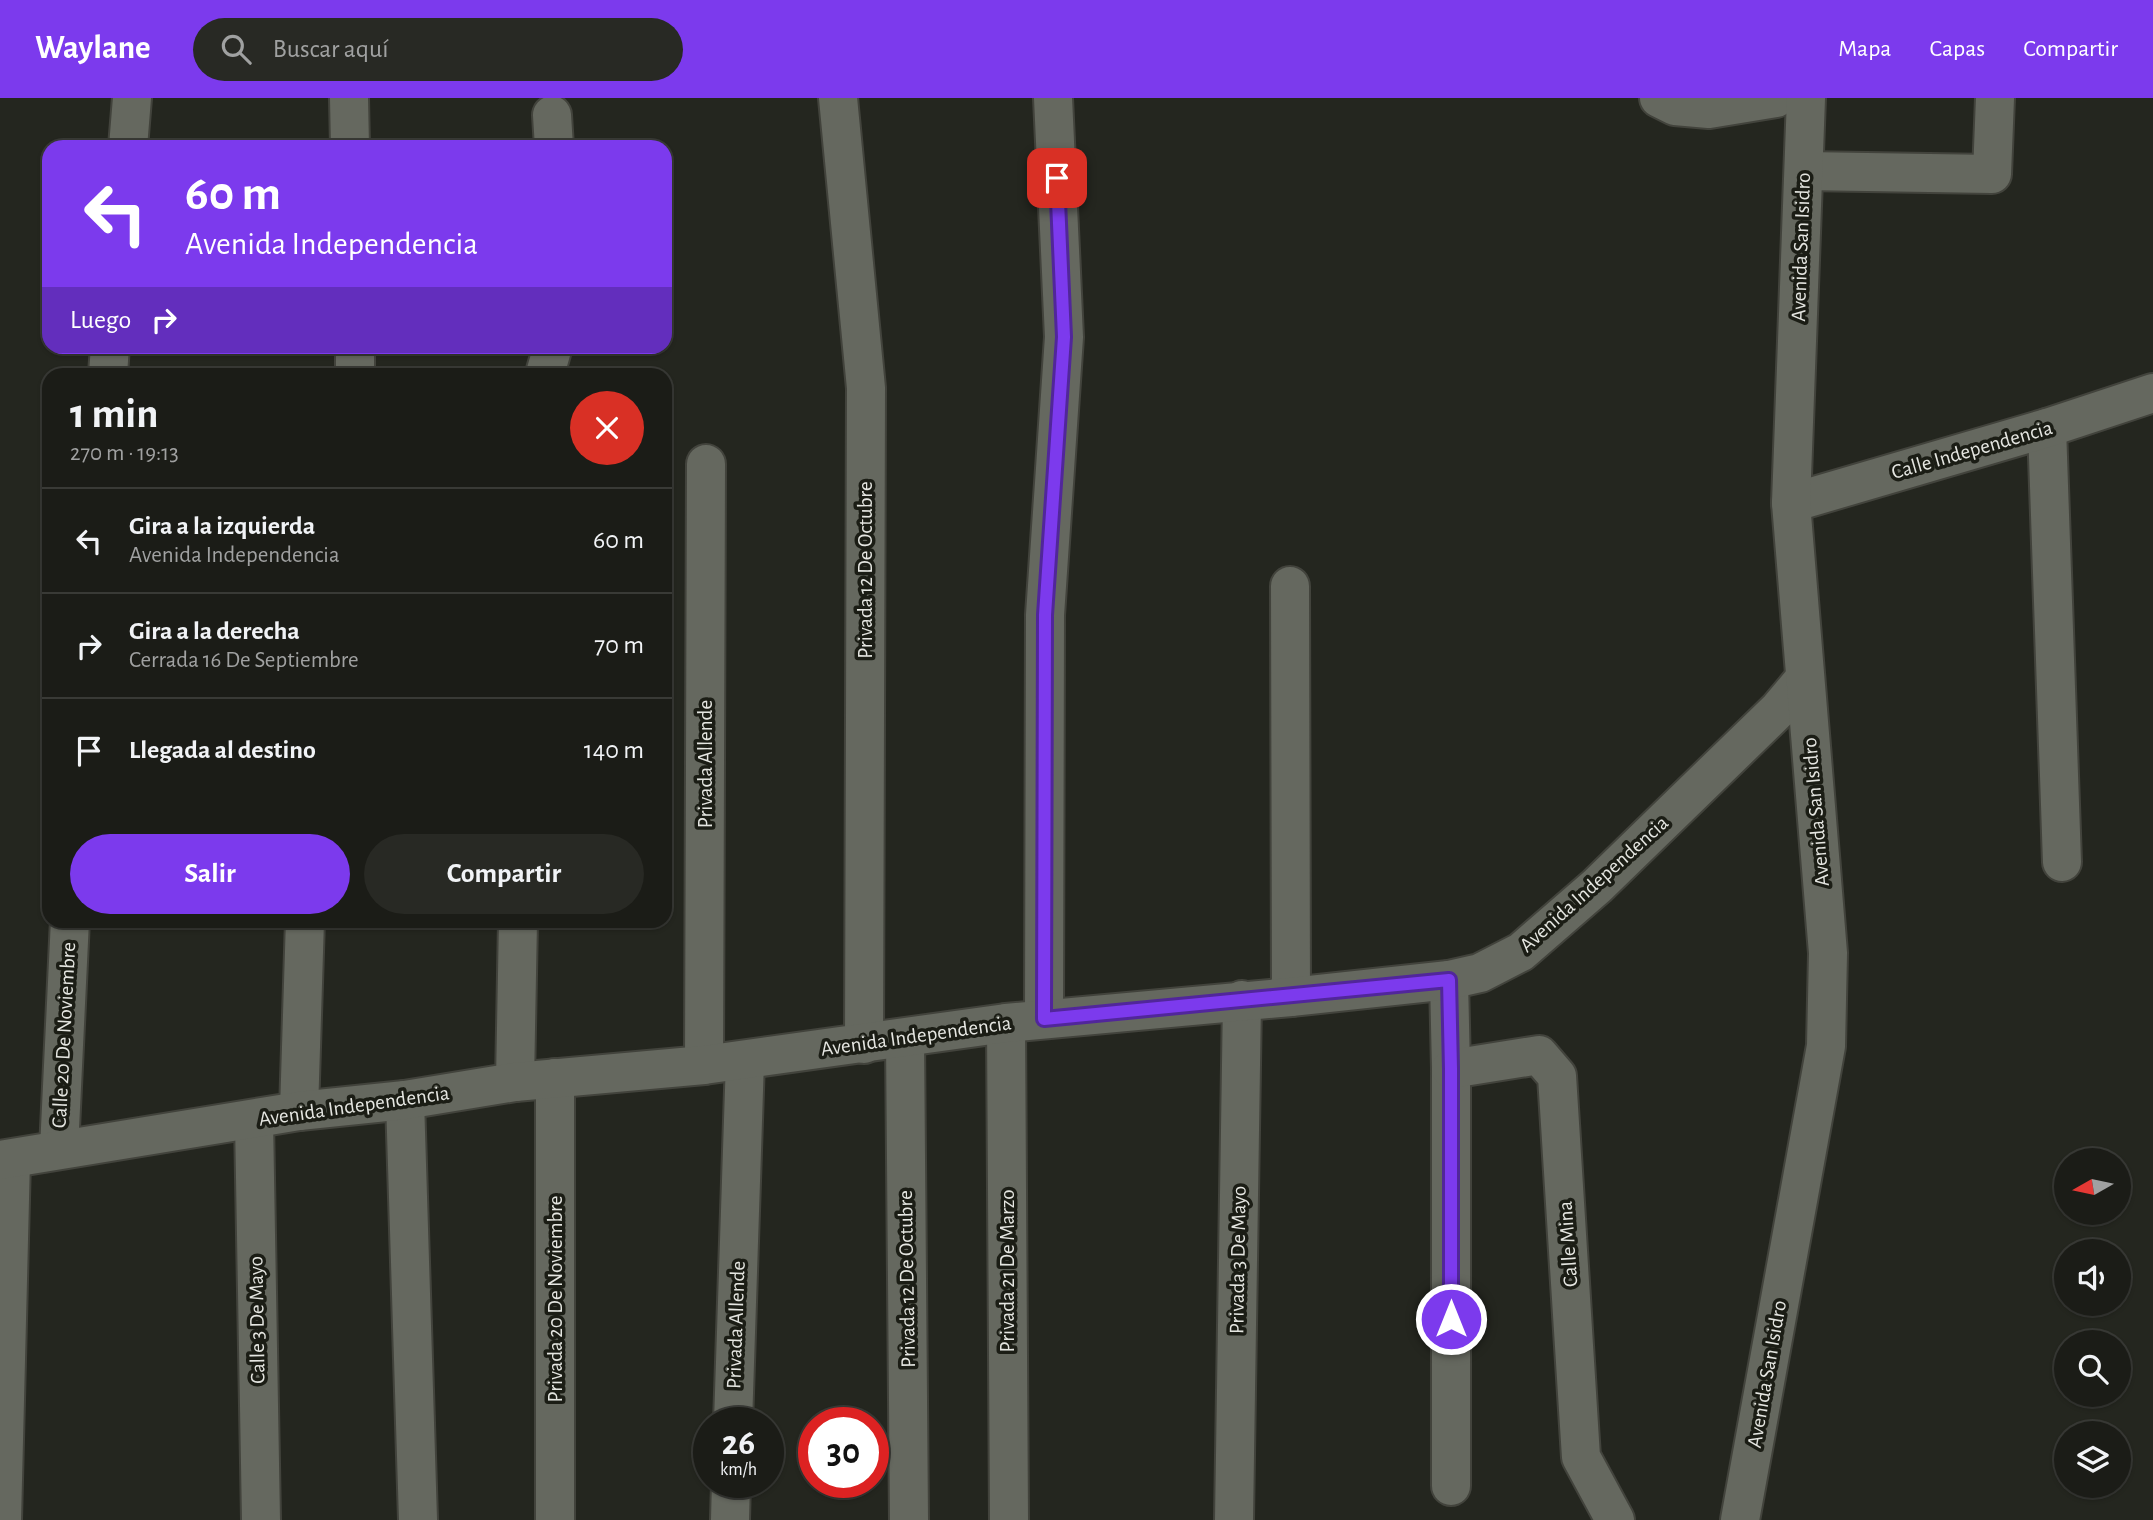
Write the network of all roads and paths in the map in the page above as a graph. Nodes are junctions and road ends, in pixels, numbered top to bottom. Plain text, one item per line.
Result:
1 (132, 98) edge
2 (349, 98) edge
3 (838, 98) edge
4 (1053, 98) edge
5 (1659, 98) edge
6 (1776, 98) edge
7 (1806, 98) edge
8 (1995, 98) edge
9 (129, 140) edge
10 (350, 140) edge
11 (1804, 171) junction
12 (2153, 393) edge
13 (2047, 428) junction
14 (706, 464) dead end
15 (1791, 503) junction
16 (1290, 586) dead end
17 (1805, 678) junction
18 (2062, 862) dead end
19 (70, 928) edge
20 (305, 928) edge
21 (518, 928) edge
22 (1449, 980) junction
23 (1291, 997) junction
24 (1241, 1000) junction
25 (1044, 1019) junction
26 (1006, 1023) junction
27 (905, 1038) junction
28 (864, 1044) junction
29 (745, 1060) junction
30 (704, 1065) junction
31 (1451, 1069) junction
32 (555, 1078) junction
33 (515, 1082) junction
34 (405, 1100) junction
35 (299, 1111) junction
36 (254, 1120) junction
37 (59, 1149) junction
38 (6, 1160) edge
39 (734, 1407) edge
40 (1451, 1486) dead end
41 (731, 1498) edge
42 (2, 1520) edge
43 (261, 1520) edge
44 (418, 1520) edge
45 (555, 1520) edge
46 (730, 1520) edge
47 (909, 1520) edge
48 (1009, 1520) edge
49 (1234, 1520) edge
50 (1615, 1520) edge
51 (1740, 1520) edge

1 - 9 street
2 - 10 street
3 - 28 street, Privada 12 De Octubre
4 - 25 street
5 - 6 street
7 - 11 street, Avenida San Isidro
8 - 11 street
11 - 15 street, Avenida San Isidro
12 - 13 street, Calle Independencia
13 - 15 street, Calle Independencia
13 - 18 street
14 - 30 street, Privada Allende
15 - 17 street, Avenida San Isidro
16 - 23 street
17 - 22 street, Avenida Independencia
17 - 51 street, Avenida San Isidro
19 - 37 street, Calle 20 De Noviembre
20 - 35 street
21 - 33 street
22 - 23 street, Avenida Independencia
22 - 31 street
23 - 24 street, Avenida Independencia
24 - 25 street, Avenida Independencia
24 - 49 street, Privada 3 De Mayo
25 - 26 street, Avenida Independencia
26 - 27 street, Avenida Independencia
26 - 48 street, Privada 21 De Marzo
27 - 28 street, Avenida Independencia
27 - 47 street, Privada 12 De Octubre
28 - 29 street, Avenida Independencia
29 - 30 street, Avenida Independencia
29 - 39 street, Privada Allende
30 - 32 street, Avenida Independencia
31 - 40 street
31 - 50 street, Calle Mina
32 - 33 street, Avenida Independencia
32 - 45 street, Privada 20 De Noviembre
33 - 34 street, Avenida Independencia
34 - 35 street, Avenida Independencia
34 - 44 street
35 - 36 street, Avenida Independencia
36 - 37 street, Avenida Independencia
36 - 43 street, Calle 3 De Mayo
37 - 38 street, Avenida Independencia
38 - 42 street
41 - 46 street

